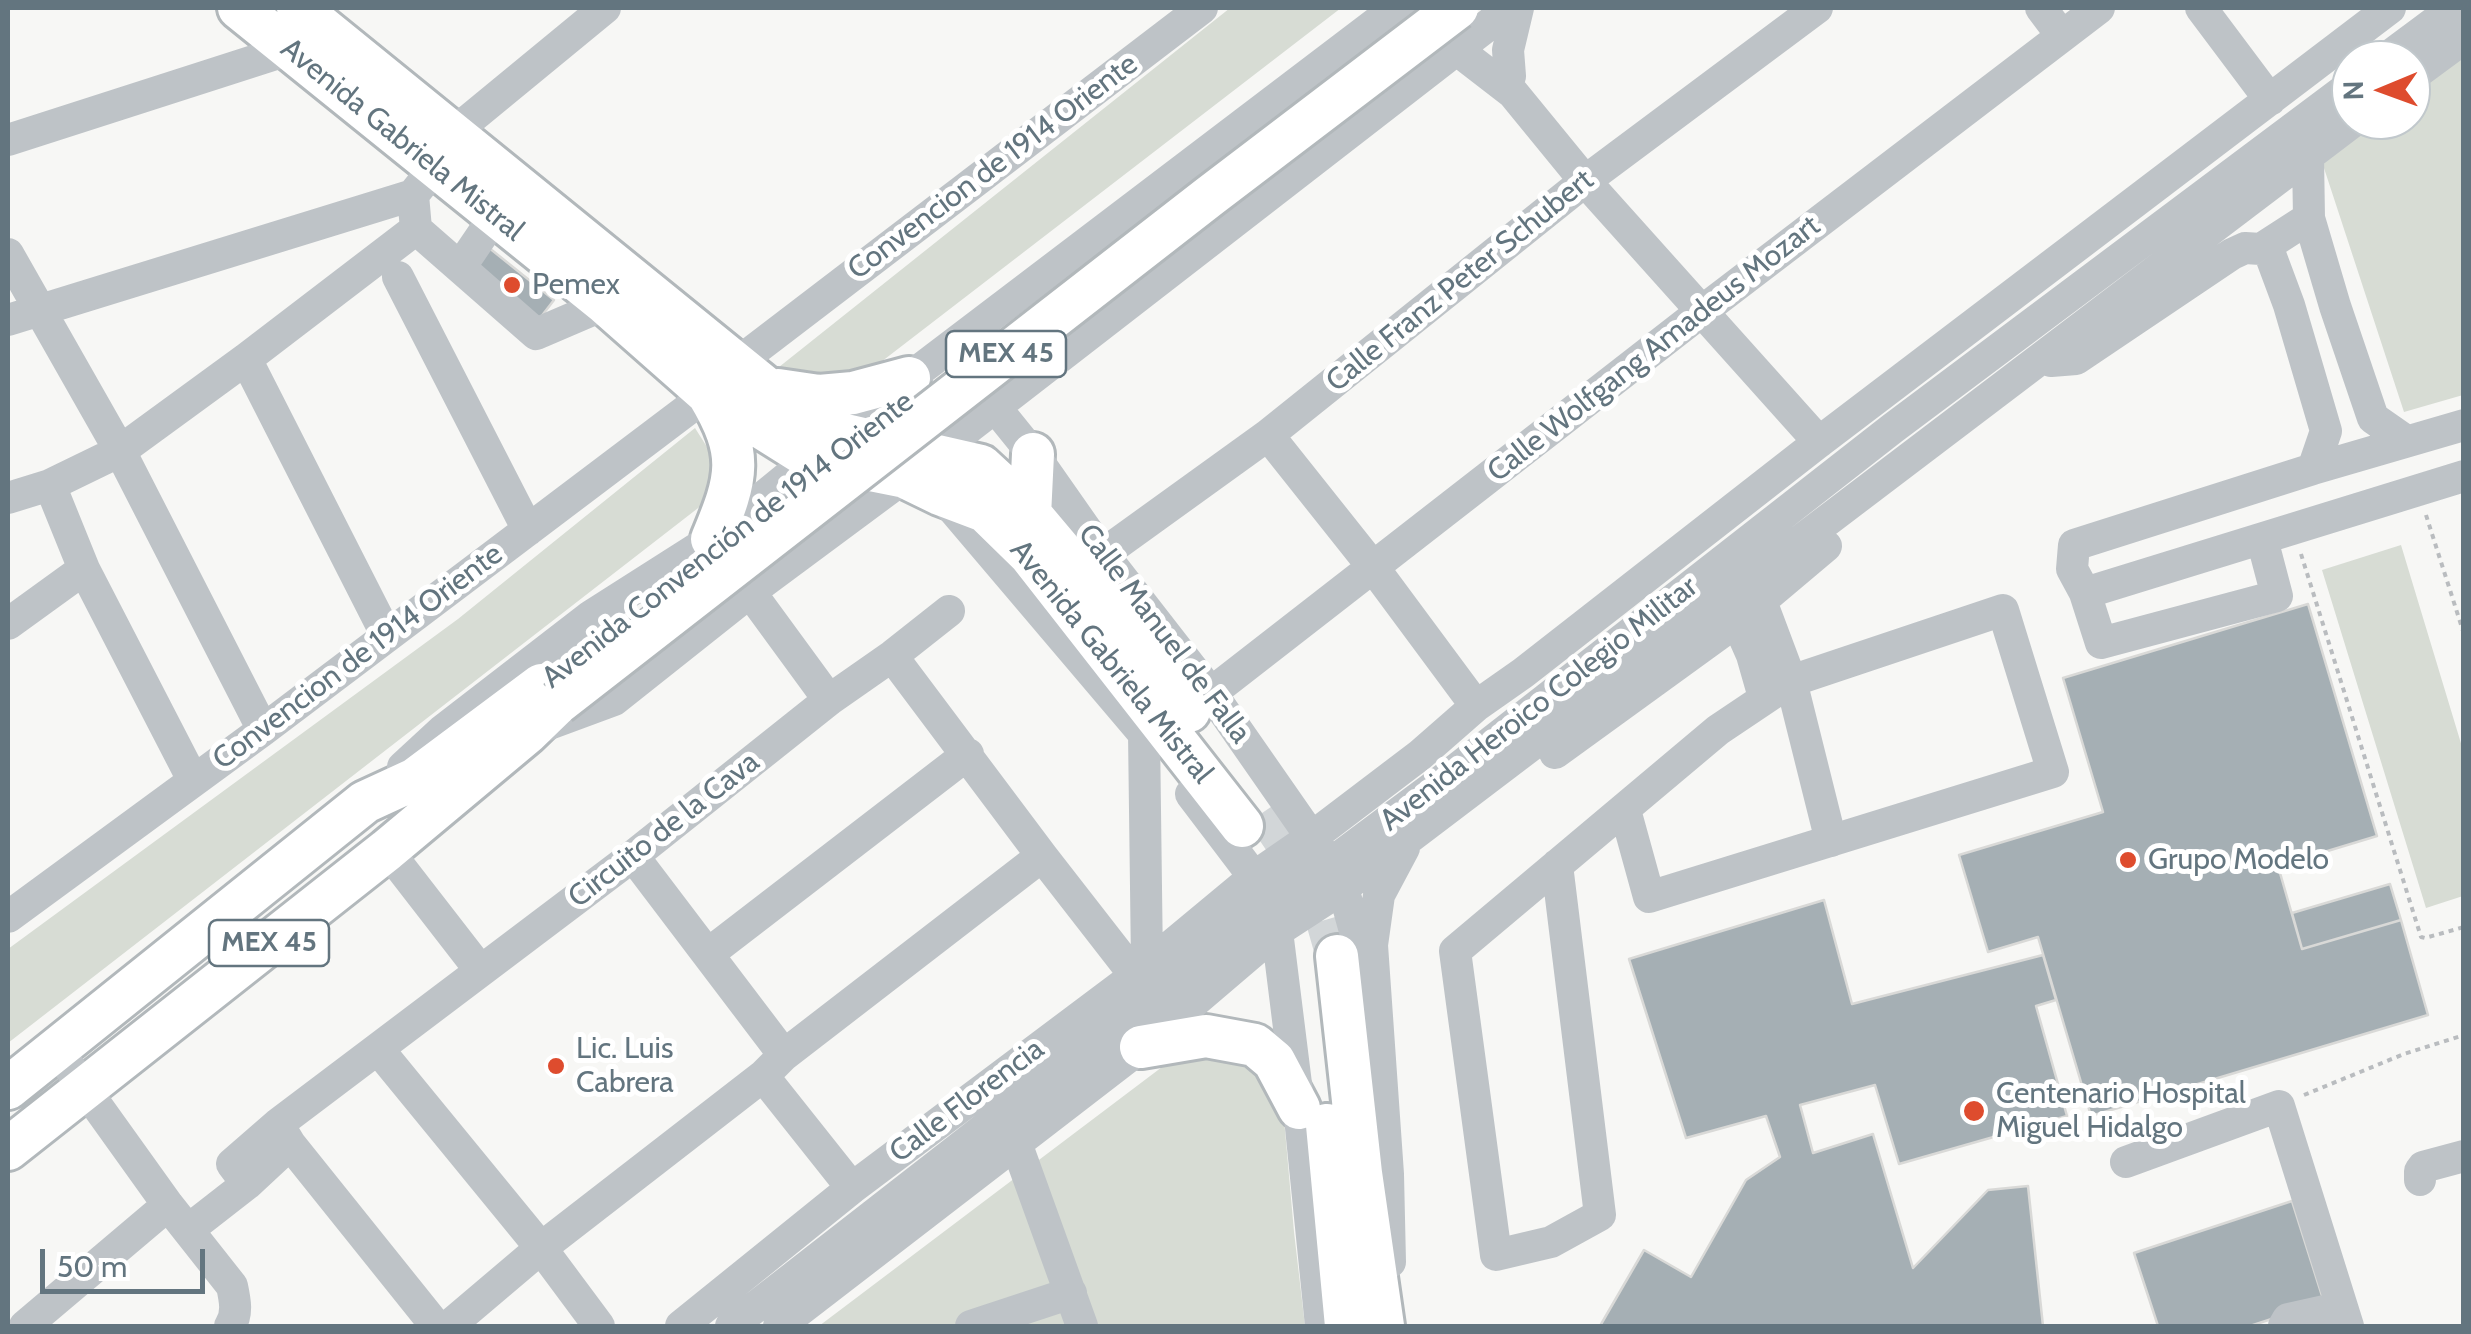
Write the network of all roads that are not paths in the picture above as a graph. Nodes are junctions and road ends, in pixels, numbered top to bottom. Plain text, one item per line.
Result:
1 (240, 8) edge
2 (605, 8) edge
3 (1202, 8) edge
4 (1396, 8) edge
5 (1418, 8) edge
6 (1510, 8) edge
7 (1518, 8) edge
8 (1817, 8) edge
9 (2041, 8) edge
10 (2099, 8) edge
11 (2201, 8) edge
12 (2390, 8) edge
13 (2454, 8) edge
14 (1463, 24) edge
15 (294, 28) edge
16 (2062, 36) junction
17 (2464, 38) edge
18 (2411, 40) edge
19 (2431, 62) edge
20 (1511, 84) junction
21 (2270, 100) junction
22 (2331, 100) edge
23 (2331, 138) edge
24 (8, 140) edge
25 (2308, 156) junction
26 (434, 164) junction
27 (1585, 181) junction
28 (495, 216) junction
29 (2309, 218) junction
30 (416, 228) junction
31 (2261, 249) junction
32 (8, 254) edge
33 (461, 266) junction
34 (398, 276) dead end
35 (606, 304) junction
36 (1700, 312) junction
37 (23, 315) edge
38 (246, 358) junction
39 (2036, 362) junction
40 (910, 378) junction
41 (737, 382) junction
42 (995, 407) junction
43 (2464, 425) edge
44 (1268, 435) junction
45 (2406, 441) junction
46 (1819, 442) junction
47 (826, 446) junction
48 (120, 451) junction
49 (1033, 454) junction
50 (2313, 468) junction
51 (927, 475) junction
52 (2464, 476) edge
53 (1877, 482) junction
54 (50, 485) junction
55 (8, 498) edge
56 (1030, 516) junction
57 (528, 530) junction
58 (2278, 534) junction
59 (712, 539) junction
60 (1103, 554) junction
61 (1372, 567) junction
62 (84, 569) junction
63 (750, 592) junction
64 (2085, 593) junction
65 (949, 611) dead end
66 (1749, 611) junction
67 (8, 624) edge
68 (387, 636) junction
69 (892, 656) junction
70 (1523, 673) junction
71 (1777, 689) junction
72 (1211, 693) junction
73 (549, 694) junction
74 (829, 700) junction
75 (1544, 702) junction
76 (1476, 706) junction
77 (263, 730) junction
78 (527, 733) junction
79 (1144, 734) junction
80 (968, 754) junction
81 (1420, 754) junction
82 (193, 780) junction
83 (1440, 782) junction
84 (1477, 785) junction
85 (365, 802) junction
86 (1624, 810) junction
87 (1411, 835) junction
88 (1831, 841) junction
89 (387, 850) junction
90 (633, 856) junction
91 (1042, 856) junction
92 (1328, 863) junction
93 (1556, 865) junction
94 (1266, 904) junction
95 (8, 917) edge
96 (708, 954) junction
97 (480, 970) junction
98 (1145, 979) junction
99 (1375, 1002) junction
100 (378, 1048) junction
101 (1141, 1048) junction
102 (57, 1050) junction
103 (774, 1066) junction
104 (85, 1087) junction
105 (8, 1088) edge
106 (1299, 1108) junction
107 (284, 1134) junction
108 (1016, 1143) junction
109 (8, 1149) edge
110 (2464, 1156) edge
111 (2126, 1162) dead end
112 (2420, 1180) dead end
113 (852, 1188) junction
114 (178, 1218) junction
115 (541, 1248) junction
116 (1071, 1293) junction
117 (2345, 1317) edge
118 (25, 1326) edge
119 (230, 1326) edge
120 (436, 1326) edge
121 (449, 1326) edge
122 (599, 1326) edge
123 (681, 1326) edge
124 (731, 1326) edge
125 (779, 1326) edge
126 (971, 1326) edge
127 (1082, 1326) edge
128 (1321, 1326) edge
129 (1346, 1326) edge
130 (1383, 1326) edge
131 (1390, 1326) edge
132 (2284, 1326) edge

1 - 15 main road, Avenida Gabriela Mistral
2 - 26 street
3 - 41 street, Convencion de 1914 Oriente
4 - 40 street, Avenida Convención de 1914 Oriente
5 - 14 street
5 - 73 main road, Avenida Convención de 1914 Oriente / MEX 45
6 - 14 street, Avenida Convención de 1914 Oriente
7 - 20 street
8 - 27 street, Calle Franz Peter Schubert
9 - 16 street
10 - 16 street, Calle Wolfgang Amadeus Mozart
11 - 21 street
12 - 21 street, Avenida Heroico Colegio Militar
13 - 18 street
14 - 20 street
14 - 42 street, Avenida Convención de 1914 Oriente
14 - 73 main road, Avenida Convención de 1914 Oriente / MEX 45, bridge
15 - 24 street
15 - 26 main road, Avenida Gabriela Mistral
16 - 36 street, Calle Wolfgang Amadeus Mozart
17 - 19 street
20 - 27 street
21 - 46 street, Avenida Heroico Colegio Militar
22 - 75 street, Avenida Heroico Colegio Militar
23 - 25 street, Avenida Heroico Colegio Militar
25 - 29 street
25 - 39 street, Avenida Heroico Colegio Militar
26 - 28 main road, Avenida Gabriela Mistral
26 - 30 street
26 - 37 street
26 - 41 main road, Avenida Gabriela Mistral
27 - 36 street
27 - 44 street, Calle Franz Peter Schubert
28 - 33 street
28 - 35 main road, Avenida Gabriela Mistral
29 - 31 street
29 - 45 street
30 - 33 street
30 - 38 street
31 - 39 street
31 - 50 street
32 - 37 street
33 - 35 street
34 - 57 street
35 - 41 main road, Avenida Gabriela Mistral
36 - 46 street
36 - 61 street, Calle Wolfgang Amadeus Mozart
37 - 48 street
38 - 48 street
38 - 68 street
39 - 53 street, Avenida Heroico Colegio Militar
40 - 41 main road
40 - 47 street, Avenida Convención de 1914 Oriente
41 - 47 main road, Avenida Gabriela Mistral
41 - 47 main road, Avenida Gabriela Mistral
41 - 57 street, Convencion de 1914 Oriente
41 - 59 main road
42 - 49 street, Calle Manuel de Falla
42 - 51 street, Avenida Convención de 1914 Oriente
43 - 45 street
44 - 60 street, Calle Franz Peter Schubert
44 - 61 street
45 - 50 street
46 - 70 street, Avenida Heroico Colegio Militar
47 - 51 main road, Avenida Gabriela Mistral
47 - 59 street, Avenida Convención de 1914 Oriente
48 - 54 street
48 - 77 street
49 - 56 main road
49 - 60 street, Calle Manuel de Falla
50 - 64 street
51 - 56 main road, Avenida Gabriela Mistral
51 - 56 main road, Avenida Gabriela Mistral
51 - 63 street, Avenida Convención de 1914 Oriente
51 - 79 street
52 - 58 street
53 - 66 street
53 - 84 street, Avenida Heroico Colegio Militar
54 - 55 street
54 - 62 street
57 - 68 street, Convencion de 1914 Oriente
58 - 64 street
58 - 64 street
59 - 85 street, Avenida Convención de 1914 Oriente
60 - 72 street, Calle Manuel de Falla
61 - 72 street, Calle Wolfgang Amadeus Mozart
61 - 76 street
62 - 67 street
62 - 82 street
63 - 74 street
63 - 78 street, Avenida Convención de 1914 Oriente
65 - 69 street, Circuito de la Cava
66 - 71 street
66 - 84 street
68 - 77 street, Convencion de 1914 Oriente
69 - 74 street, Circuito de la Cava
69 - 80 street
70 - 75 street
70 - 76 street, Avenida Heroico Colegio Militar
71 - 86 street
71 - 88 street
71 - 88 street
72 - 92 street, Calle Manuel de Falla
73 - 78 main road, Avenida Convención de 1914 Oriente / MEX 45
73 - 85 main road, Avenida Convención de 1914 Oriente / MEX 45
74 - 90 street, Circuito de la Cava
75 - 83 street, Avenida Heroico Colegio Militar
76 - 81 street, Avenida Heroico Colegio Militar
77 - 82 street, Convencion de 1914 Oriente
78 - 89 main road, Avenida Convención de 1914 Oriente / MEX 45
79 - 94 street
79 - 98 street
80 - 91 street
80 - 96 street
81 - 83 street
81 - 92 street, Avenida Heroico Colegio Militar
82 - 95 street, Convencion de 1914 Oriente
83 - 92 street, Avenida Heroico Colegio Militar
84 - 87 street, Avenida Heroico Colegio Militar
85 - 102 main road, Avenida Convención de 1914 Oriente / MEX 45
86 - 88 street
86 - 93 street
87 - 92 street, Avenida Heroico Colegio Militar
87 - 99 street
89 - 97 street
89 - 104 main road, Avenida Convención de 1914 Oriente / MEX 45
90 - 96 street
90 - 97 street, Circuito de la Cava
91 - 98 street
91 - 103 street
92 - 94 street, Avenida Heroico Colegio Militar
92 - 99 street, Calle Manuel de Falla
93 - 93 street
94 - 98 street, Avenida Heroico Colegio Militar
94 - 101 street, Avenida Heroico Colegio Militar
94 - 106 street
96 - 103 street
97 - 100 street, Circuito de la Cava
98 - 113 street, Calle Florencia
98 - 124 street, Avenida Heroico Colegio Militar
99 - 131 street
100 - 107 street, Circuito de la Cava
100 - 115 street
101 - 106 main road
101 - 108 street, Avenida Heroico Colegio Militar
102 - 104 street
102 - 105 main road, Avenida Convención de 1914 Oriente / MEX 45
103 - 113 street
103 - 115 street
104 - 109 main road, Avenida Convención de 1914 Oriente / MEX 45
104 - 114 street
106 - 128 street
107 - 114 street, Circuito de la Cava
107 - 120 street
108 - 116 street
108 - 125 street, Avenida Heroico Colegio Militar
110 - 112 street
111 - 117 street
113 - 123 street, Calle Florencia
114 - 118 street, Circuito de la Cava
114 - 119 street
115 - 121 street
115 - 122 street
116 - 126 street
116 - 127 street
117 - 132 street
129 - 130 main road

